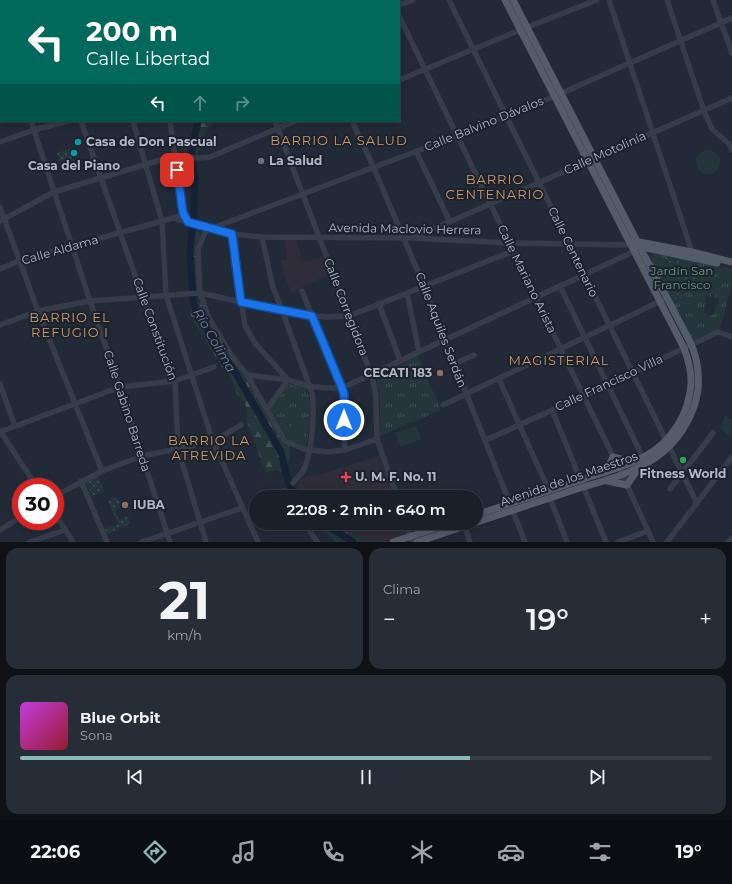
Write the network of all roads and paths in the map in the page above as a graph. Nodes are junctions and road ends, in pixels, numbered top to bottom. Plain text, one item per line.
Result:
1 (413, 0) edge
2 (449, 0) edge
3 (505, 0) edge
4 (513, 0) edge
5 (597, 0) edge
6 (609, 0) edge
7 (667, 0) edge
8 (713, 0) edge
9 (400, 5) edge
10 (400, 18) edge
11 (732, 18) edge
12 (721, 23) junction
13 (524, 29) junction
14 (681, 40) junction
15 (474, 50) junction
16 (732, 53) edge
17 (630, 62) junction
18 (425, 70) junction
19 (400, 80) edge
20 (558, 94) junction
21 (732, 98) edge
22 (704, 110) junction
23 (506, 116) junction
24 (31, 122) edge
25 (64, 122) edge
26 (82, 122) edge
27 (133, 122) edge
28 (170, 122) edge
29 (275, 122) edge
30 (293, 122) edge
31 (352, 122) edge
32 (278, 128) junction
33 (34, 130) junction
34 (653, 132) junction
35 (457, 136) junction
36 (0, 142) edge
37 (732, 150) edge
38 (416, 151) junction
39 (174, 156) junction
40 (591, 159) junction
41 (146, 165) junction
42 (373, 166) junction
43 (101, 178) junction
44 (539, 183) junction
45 (54, 192) junction
46 (303, 193) junction
47 (490, 204) junction
48 (0, 207) edge
49 (183, 213) junction
50 (173, 218) junction
51 (2, 220) edge
52 (162, 221) junction
53 (188, 222) junction
54 (450, 222) junction
55 (207, 228) junction
56 (121, 232) junction
57 (232, 234) junction
58 (262, 237) junction
59 (320, 238) junction
60 (404, 238) junction
61 (412, 238) junction
62 (509, 243) junction
63 (569, 244) junction
64 (633, 245) junction
65 (72, 246) junction
66 (656, 250) junction
67 (513, 251) junction
68 (692, 255) junction
69 (20, 261) junction
70 (732, 262) edge
71 (648, 263) junction
72 (732, 266) edge
73 (0, 269) edge
74 (584, 274) junction
75 (424, 286) junction
76 (560, 286) junction
77 (302, 291) dead end
78 (200, 293) junction
79 (407, 293) junction
80 (166, 295) junction
81 (536, 297) junction
82 (143, 298) junction
83 (664, 300) junction
84 (90, 301) junction
85 (241, 302) junction
86 (379, 304) junction
87 (282, 310) junction
88 (38, 311) junction
89 (312, 316) junction
90 (349, 316) junction
91 (0, 325) edge
92 (610, 326) junction
93 (732, 337) edge
94 (585, 338) junction
95 (444, 340) junction
96 (691, 344) junction
97 (684, 348) junction
98 (561, 349) junction
99 (419, 352) junction
100 (474, 354) dead end
101 (400, 360) junction
102 (454, 364) junction
103 (214, 367) dead end
104 (632, 372) junction
105 (371, 374) junction
106 (192, 375) junction
107 (247, 375) junction
108 (499, 379) junction
109 (288, 380) junction
110 (175, 382) junction
111 (0, 384) edge
112 (606, 384) junction
113 (308, 386) junction
114 (120, 387) junction
115 (342, 388) junction
116 (466, 395) junction
117 (584, 396) junction
118 (75, 404) junction
119 (443, 405) dead end
120 (266, 409) junction
121 (552, 410) junction
122 (519, 424) junction
123 (241, 425) dead end
124 (15, 426) junction
125 (0, 432) edge
126 (713, 433) dead end
127 (212, 439) junction
128 (377, 439) junction
129 (486, 440) junction
130 (668, 444) junction
131 (178, 449) junction
132 (309, 450) junction
133 (345, 450) junction
134 (142, 456) junction
135 (613, 457) junction
136 (643, 458) junction
137 (732, 459) edge
138 (633, 462) junction
139 (618, 468) junction
140 (638, 469) junction
141 (102, 471) junction
142 (606, 472) junction
143 (682, 473) junction
144 (622, 475) junction
145 (31, 478) edge
146 (606, 480) junction
147 (81, 481) junction
148 (293, 483) dead end
149 (582, 483) junction
150 (627, 485) junction
151 (670, 489) dead end
152 (395, 490) edge
153 (549, 490) junction
154 (64, 491) edge
155 (550, 498) junction
156 (509, 503) junction
157 (697, 503) junction
158 (242, 508) junction
159 (512, 511) junction
160 (483, 512) edge
161 (483, 521) edge
162 (12, 523) edge
163 (199, 523) junction
164 (0, 530) edge
165 (65, 530) joint
166 (309, 530) edge
167 (434, 530) edge
168 (455, 530) edge
169 (466, 530) edge
170 (648, 531) junction
171 (168, 533) junction
172 (732, 538) edge
173 (411, 539) edge
174 (30, 542) edge
175 (73, 542) edge
176 (107, 542) edge
177 (142, 542) edge
178 (170, 542) edge
179 (206, 542) edge
180 (258, 542) edge
181 (317, 542) edge
182 (393, 542) edge
183 (417, 542) edge
184 (470, 542) edge
185 (525, 542) edge
186 (567, 542) edge
187 (606, 542) edge
188 (618, 542) edge
189 (653, 542) edge
190 (667, 542) edge
191 (728, 542) edge

1 - 9 street
2 - 15 street, Calle Centenario
3 - 13 main road
4 - 13 main road
5 - 13 street
6 - 17 street
7 - 14 street
8 - 12 street
10 - 18 street, Calle Mariano Arista
11 - 12 street, Calle Balvino Dávalos
12 - 14 street, Calle Balvino Dávalos
12 - 16 street
13 - 15 street
13 - 20 main road, Avenida de los Maestros
14 - 17 street, Calle Balvino Dávalos
14 - 22 street
15 - 18 street
15 - 23 street, Calle Centenario
17 - 20 street, Calle Balvino Dávalos
17 - 34 street
18 - 19 street
18 - 35 street, Calle Mariano Arista
20 - 23 street, Calle Balvino Dávalos
20 - 40 main road, Avenida de los Maestros
21 - 22 street, Calle Motolinía
22 - 34 street, Calle Motolinía
22 - 37 street
23 - 35 street, Calle Balvino Dávalos
23 - 44 street, Calle Centenario
24 - 33 street, Calle Gabino Barreda
25 - 33 street
26 - 43 street, Calle Constitución
27 - 41 street
28 - 39 street
29 - 32 street, Calle Corregidora
30 - 32 street
31 - 42 street, Calle Aquiles Serdán
32 - 39 street
32 - 46 street, Calle Corregidora
33 - 36 street
33 - 45 street, Calle Gabino Barreda
34 - 40 street, Calle Motolinía
34 - 68 street
35 - 38 street, Calle Balvino Dávalos
35 - 47 street, Calle Mariano Arista
38 - 42 street, Calle Balvino Dávalos
38 - 54 street
39 - 41 street
39 - 49 street
40 - 44 street, Calle Motolinía
40 - 64 main road, Avenida de los Maestros
41 - 43 street
41 - 52 street
42 - 46 street, Calle Balvino Dávalos
42 - 60 street, Calle Aquiles Serdán
43 - 45 street
43 - 56 street, Calle Constitución
44 - 47 street, Calle Motolinía
44 - 63 street, Calle Centenario
45 - 51 street
45 - 65 street, Calle Gabino Barreda
46 - 55 street, Calle Balvino Dávalos
46 - 59 street, Calle Corregidora
47 - 54 street, Calle Motolinía
47 - 62 street, Calle Mariano Arista
48 - 51 street
49 - 50 street
49 - 53 street
50 - 52 street, Calle Aldama
50 - 53 street, Avenida Maclovio Herrera
51 - 69 street
52 - 56 street, Calle Aldama
52 - 80 street
53 - 55 street, Avenida Maclovio Herrera
54 - 61 street, Calle Motolinía
55 - 57 street, Avenida Maclovio Herrera
55 - 78 street
56 - 65 street, Calle Aldama
56 - 82 street, Calle Constitución
57 - 58 street, Avenida Maclovio Herrera
57 - 85 street
58 - 59 street, Avenida Maclovio Herrera
58 - 87 street
59 - 60 street, Avenida Maclovio Herrera
59 - 90 street, Calle Corregidora
60 - 61 street, Avenida Maclovio Herrera
60 - 75 street, Calle Aquiles Serdán
61 - 62 street, Avenida Maclovio Herrera
62 - 63 street, Avenida Maclovio Herrera
62 - 67 street, Calle Mariano Arista
63 - 64 street, Avenida Maclovio Herrera
63 - 74 street, Calle Centenario
64 - 66 main road, Avenida Maclovio Herrera
64 - 68 main road, Avenida Maclovio Herrera
64 - 71 main road, Avenida de los Maestros
64 - 74 street
64 - 83 main road, Avenida de los Maestros
65 - 69 street, Calle Aldama
65 - 84 street, Calle Gabino Barreda
66 - 68 main road, Avenida Maclovio Herrera
66 - 71 street
67 - 75 street
67 - 81 street, Calle Mariano Arista
68 - 70 main road, Avenida Maclovio Herrera
68 - 72 main road, Avenida Maclovio Herrera
69 - 73 street, Calle Aldama
69 - 88 street
71 - 83 main road, Avenida de los Maestros
74 - 76 street
74 - 92 street, Calle Centenario
75 - 79 street
75 - 95 street, Calle Aquiles Serdán
76 - 81 street
76 - 94 street
77 - 89 street
78 - 80 street
78 - 85 street
78 - 107 street
79 - 86 street
79 - 99 street
80 - 82 street
80 - 106 street
81 - 95 street
81 - 98 street, Calle Mariano Arista
82 - 84 street
82 - 110 street, Calle Constitución
83 - 92 street
83 - 96 main road, Avenida de los Maestros
83 - 97 main road, Avenida de los Maestros
84 - 88 street
84 - 114 street, Calle Gabino Barreda
85 - 87 street
85 - 109 street
86 - 90 street
86 - 101 street
87 - 89 street
87 - 113 street
88 - 91 street
88 - 118 street
89 - 90 street
89 - 115 street
90 - 105 street, Calle Corregidora
92 - 94 street
92 - 104 street, Calle Centenario
93 - 96 street, Calle Francisco Villa
94 - 98 street
94 - 112 street
95 - 99 street
95 - 102 street, Calle Aquiles Serdán
96 - 97 street, Calle Francisco Villa
96 - 130 main road, Avenida de los Maestros
97 - 104 street, Calle Francisco Villa
97 - 130 main road, Avenida de los Maestros
98 - 108 street
98 - 117 street, Calle Mariano Arista
99 - 101 street
100 - 102 street
101 - 105 street
102 - 116 street, Calle Aquiles Serdán
103 - 106 street
104 - 112 street, Calle Francisco Villa
104 - 130 street, Calle Centenario
105 - 115 street
105 - 128 street, Calle Corregidora
106 - 110 street
106 - 127 street
107 - 109 street
107 - 120 street
108 - 116 street
108 - 122 street
109 - 113 street
109 - 120 street
110 - 114 street
110 - 131 street, Calle Constitución
111 - 124 street
112 - 117 street, Calle Francisco Villa
112 - 136 street
113 - 115 street
113 - 132 street
114 - 118 street
114 - 134 street, Calle Gabino Barreda
115 - 133 street
116 - 119 street
116 - 129 street, Calle Aquiles Serdán
117 - 121 street, Calle Francisco Villa
117 - 135 street, Calle Mariano Arista
118 - 124 street
118 - 141 street
120 - 132 street
121 - 122 street, Calle Francisco Villa
121 - 149 street
122 - 129 street, Calle Francisco Villa
122 - 153 street
123 - 127 street
124 - 125 street
125 - 145 street
126 - 143 street
127 - 131 street
127 - 158 street
128 - 133 street
128 - 152 street, Calle Corregidora
129 - 156 street, Calle Aquiles Serdán
130 - 136 main road, Avenida de los Maestros
130 - 140 main road, Avenida de los Maestros
130 - 143 street, Calle Centenario
131 - 134 street
131 - 163 street, Calle Constitución
132 - 133 street
132 - 148 street
134 - 141 street
134 - 171 street, Calle Gabino Barreda
135 - 138 main road
135 - 139 street, Calle Mariano Arista
135 - 142 main road
136 - 138 main road, Avenida de los Maestros
137 - 157 street
138 - 139 main road, Avenida de los Maestros
139 - 142 main road, Avenida de los Maestros
139 - 144 street, Calle Mariano Arista
140 - 144 main road, Avenida de los Maestros
140 - 150 main road
141 - 147 street
142 - 149 main road, Avenida de los Maestros
143 - 151 street
143 - 157 street, Calle Centenario
144 - 146 main road, Avenida de los Maestros
144 - 150 street, Calle Mariano Arista
146 - 149 main road, Avenida de los Maestros
146 - 150 main road
147 - 154 street
147 - 176 street
149 - 153 main road, Avenida de los Maestros
149 - 155 main road, Avenida de los Maestros
149 - 187 street
150 - 170 street, Calle Mariano Arista
153 - 156 main road, Avenida de los Maestros
155 - 159 main road, Avenida de los Maestros
155 - 186 street
156 - 159 street, Calle Aquiles Serdán
156 - 160 main road, Avenida de los Maestros
157 - 190 street
158 - 163 street
158 - 180 street
159 - 161 main road, Avenida de los Maestros
159 - 185 street, Calle Aquiles Serdán
162 - 164 street
163 - 171 street
163 - 179 street, Calle Constitución
165 - 174 street
165 - 175 street
166 - 181 street
167 - 173 main road
168 - 183 main road, Avenida de los Maestros
169 - 184 street
170 - 188 street
170 - 189 street, Calle Mariano Arista
171 - 177 street
171 - 178 street, Calle Gabino Barreda
172 - 191 street
173 - 182 main road

